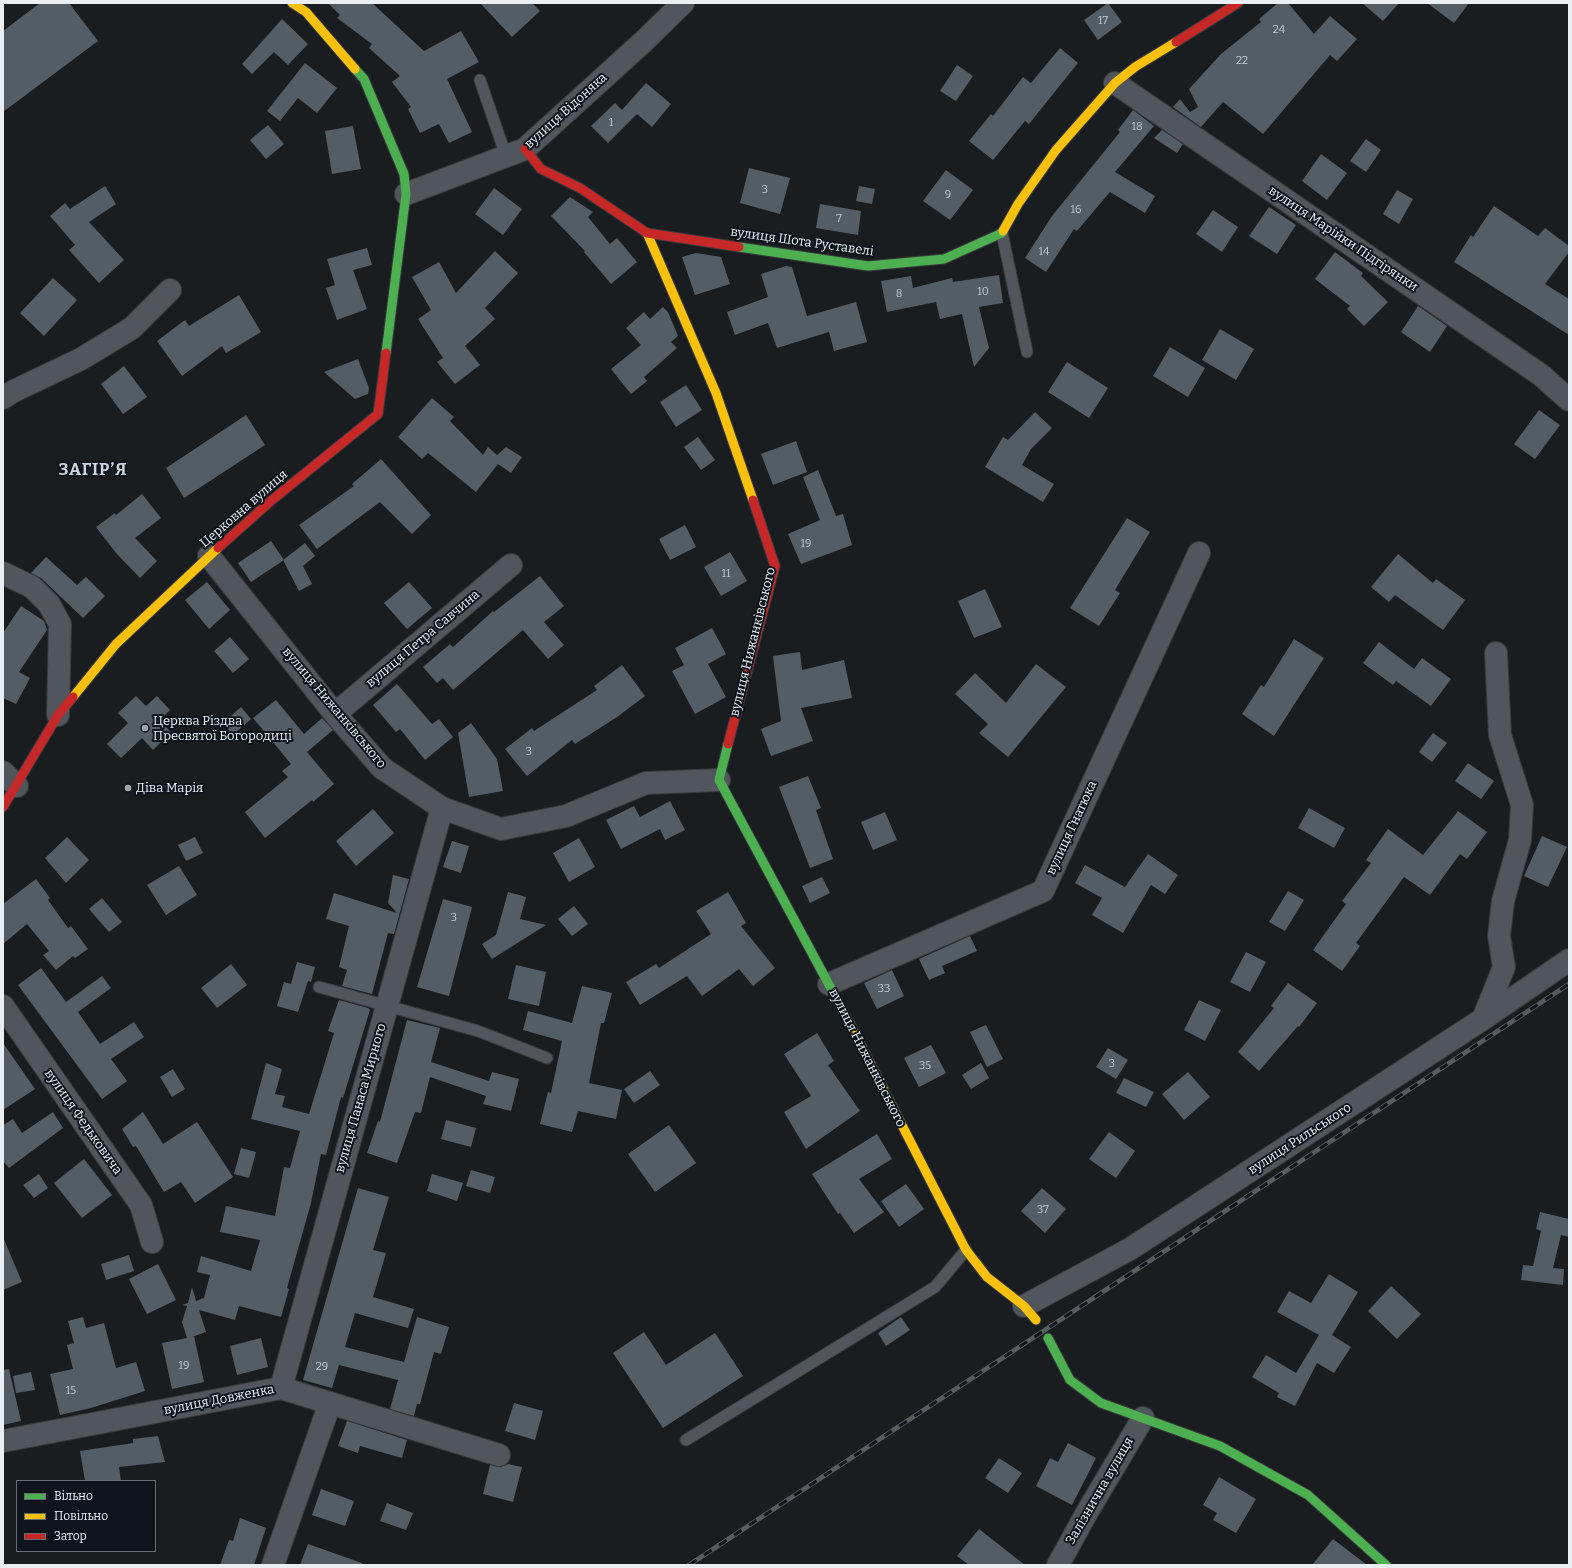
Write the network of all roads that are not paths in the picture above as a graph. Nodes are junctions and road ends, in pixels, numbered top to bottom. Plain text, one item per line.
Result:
1 (292, 3) edge
2 (683, 3) edge
3 (1238, 3) edge
4 (480, 80) dead end
5 (1115, 83) junction
6 (516, 152) junction
7 (406, 194) junction
8 (647, 233) junction
9 (1002, 233) junction
10 (170, 290) dead end
11 (1027, 352) dead end
12 (3, 398) edge
13 (1569, 400) edge
14 (1199, 553) dead end
15 (209, 556) junction
16 (511, 565) dead end
17 (3, 573) edge
18 (1496, 653) dead end
19 (335, 714) junction
20 (58, 715) junction
21 (10, 779) edge
22 (719, 780) junction
23 (3, 807) edge
24 (442, 808) junction
25 (1569, 960) edge
26 (1504, 967) junction
27 (1541, 978) junction
28 (829, 984) junction
29 (319, 987) dead end
30 (387, 1005) junction
31 (3, 1006) edge
32 (1483, 1019) junction
33 (547, 1058) dead end
34 (152, 1242) dead end
35 (966, 1250) junction
36 (1030, 1313) joint
37 (1048, 1338) dead end
38 (281, 1388) junction
39 (330, 1403) junction
40 (1142, 1418) junction
41 (686, 1440) dead end
42 (3, 1441) edge
43 (499, 1455) dead end
44 (273, 1565) edge
45 (1058, 1565) edge
46 (1386, 1565) edge

1 - 7 street, Церковна вулиця
2 - 6 street, вулиця Відоняка
3 - 5 street
4 - 6 lane
5 - 9 street
5 - 13 street, вулиця Марійки Підгірянки
6 - 7 street, вулиця Відоняка
6 - 8 street, вулиця Шота Руставелі
7 - 15 street, Церковна вулиця
8 - 9 street, вулиця Шота Руставелі
8 - 22 street, вулиця Нижанківського
9 - 11 lane
10 - 12 street
14 - 28 street, вулиця Гнатюка
15 - 19 street, вулиця Нижанківського
15 - 20 street, Церковна вулиця
16 - 19 street, вулиця Петра Савчина
17 - 20 street
18 - 26 street
19 - 24 street, вулиця Нижанківського
20 - 21 street, Церковна вулиця
21 - 23 street, Церковна вулиця
22 - 24 street, вулиця Нижанківського
22 - 28 street, вулиця Нижанківського
24 - 30 street, вулиця Панаса Мирного
25 - 27 street, вулиця Рильського
26 - 27 street
26 - 32 street
27 - 32 street, вулиця Рильського
28 - 35 street, вулиця Нижанківського
29 - 30 lane
30 - 33 lane
30 - 38 street, вулиця Панаса Мирного
31 - 34 street, вулиця Федьковича
32 - 36 street, вулиця Рильського
35 - 36 street, вулиця Нижанківського
35 - 41 lane
37 - 40 street
38 - 39 street, вулиця Довженка
38 - 42 street, вулиця Довженка
39 - 43 street, вулиця Довженка
39 - 44 street
40 - 45 street, Залізнична вулиця
40 - 46 street

